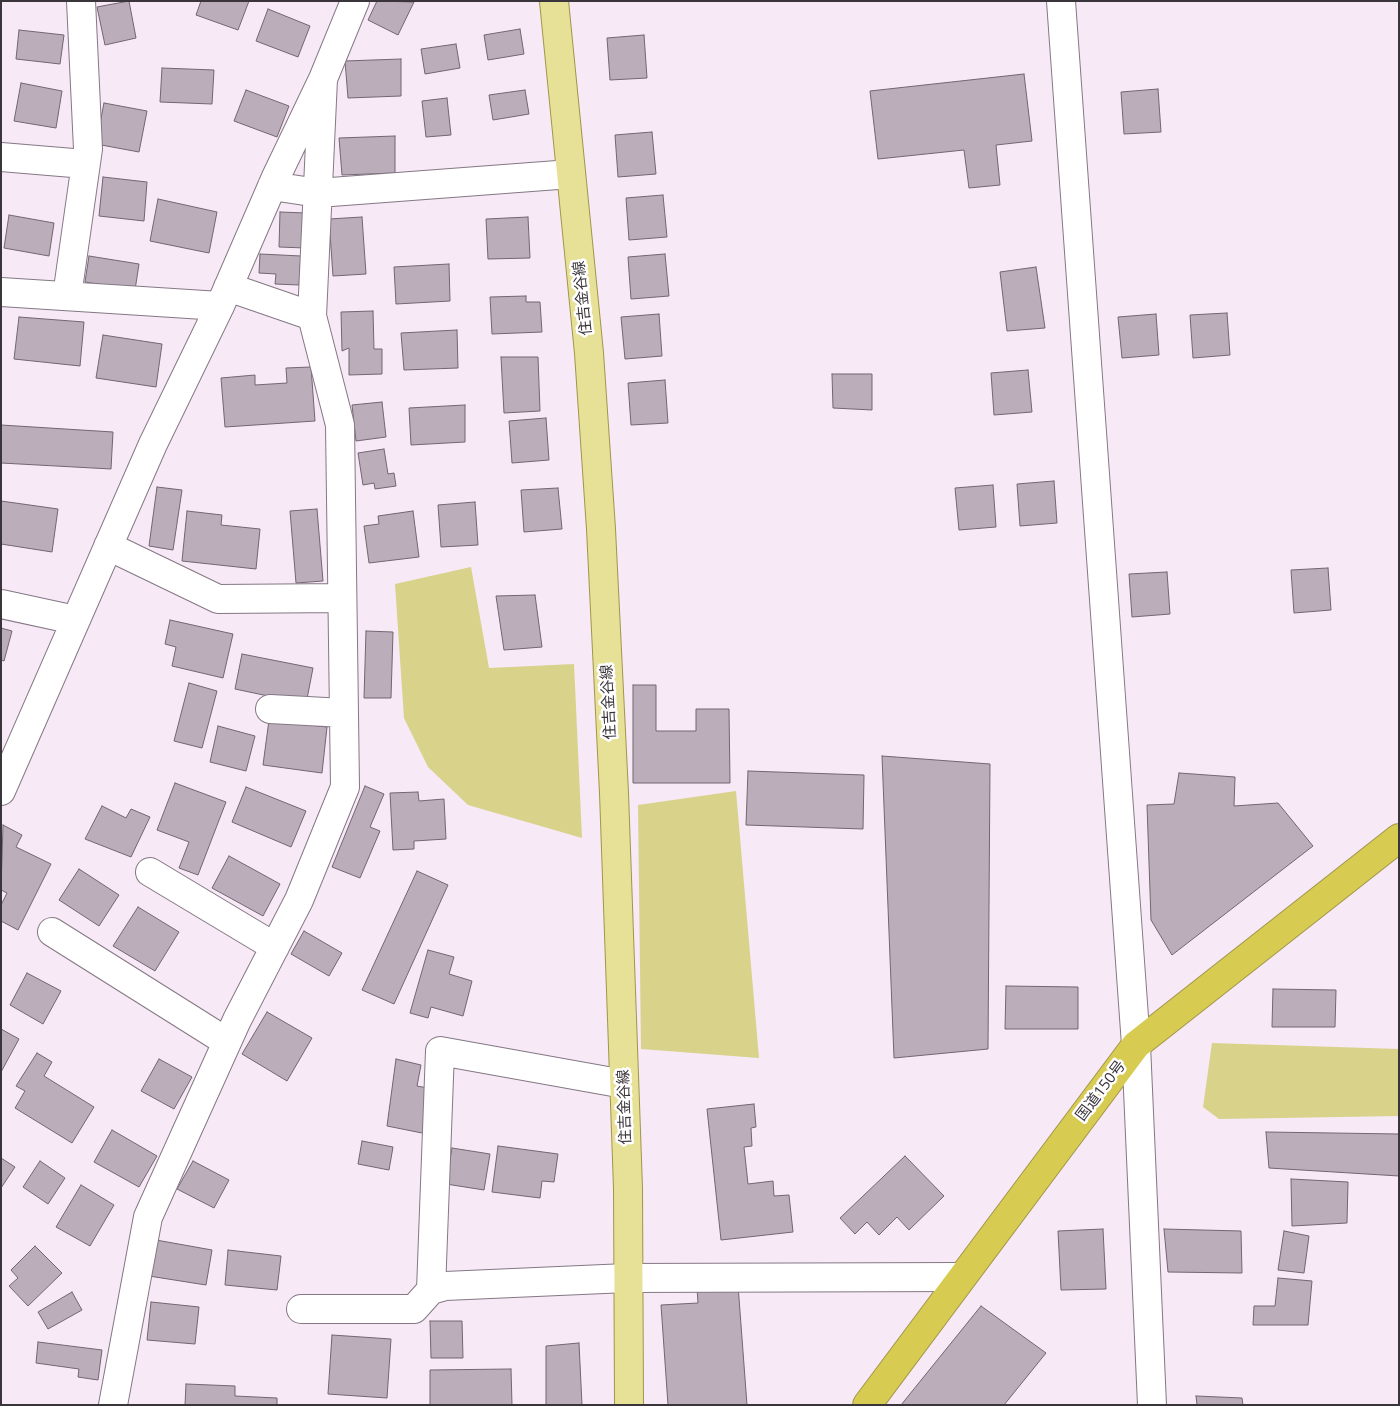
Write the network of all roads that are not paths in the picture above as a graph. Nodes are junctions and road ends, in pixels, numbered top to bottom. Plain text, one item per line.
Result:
1 (81, 1) edge
2 (355, 1) edge
3 (554, 1) edge
4 (1061, 1) edge
5 (323, 79) junction
6 (1, 157) edge
7 (85, 164) junction
8 (571, 174) junction
9 (272, 186) junction
10 (318, 193) junction
11 (1, 292) edge
12 (67, 296) junction
13 (224, 297) junction
14 (312, 316) junction
15 (108, 546) junction
16 (342, 598) junction
17 (1, 604) edge
18 (75, 620) junction
19 (270, 709) dead end
20 (344, 713) junction
21 (1, 791) edge
22 (1399, 838) edge
23 (150, 872) dead end
24 (52, 932) dead end
25 (275, 947) junction
26 (227, 1042) junction
27 (1136, 1045) junction
28 (624, 1084) junction
29 (962, 1277) junction
30 (627, 1278) junction
31 (431, 1290) junction
32 (301, 1309) dead end
33 (113, 1405) edge
34 (629, 1405) edge
35 (867, 1405) edge
36 (1152, 1405) edge

1 - 7 street
2 - 5 street
3 - 8 main road, 住吉金谷線
4 - 27 street
5 - 9 street
5 - 10 street
6 - 7 street
7 - 12 street
8 - 10 street
8 - 28 main road, 住吉金谷線
9 - 10 street
9 - 13 street
10 - 14 street
11 - 12 street
12 - 13 street
13 - 14 street
13 - 15 street
14 - 16 street
15 - 16 street
15 - 18 street
16 - 20 street
17 - 18 street
18 - 21 street
19 - 20 street
20 - 25 street
22 - 27 highway, 国道150号
23 - 25 street
24 - 26 street
25 - 26 street
26 - 33 street
27 - 29 highway, 国道150号
27 - 36 street
28 - 30 main road, 住吉金谷線
28 - 31 street
29 - 30 street
29 - 35 highway, 国道150号
30 - 31 street
30 - 34 main road, 住吉金谷線
31 - 32 street

